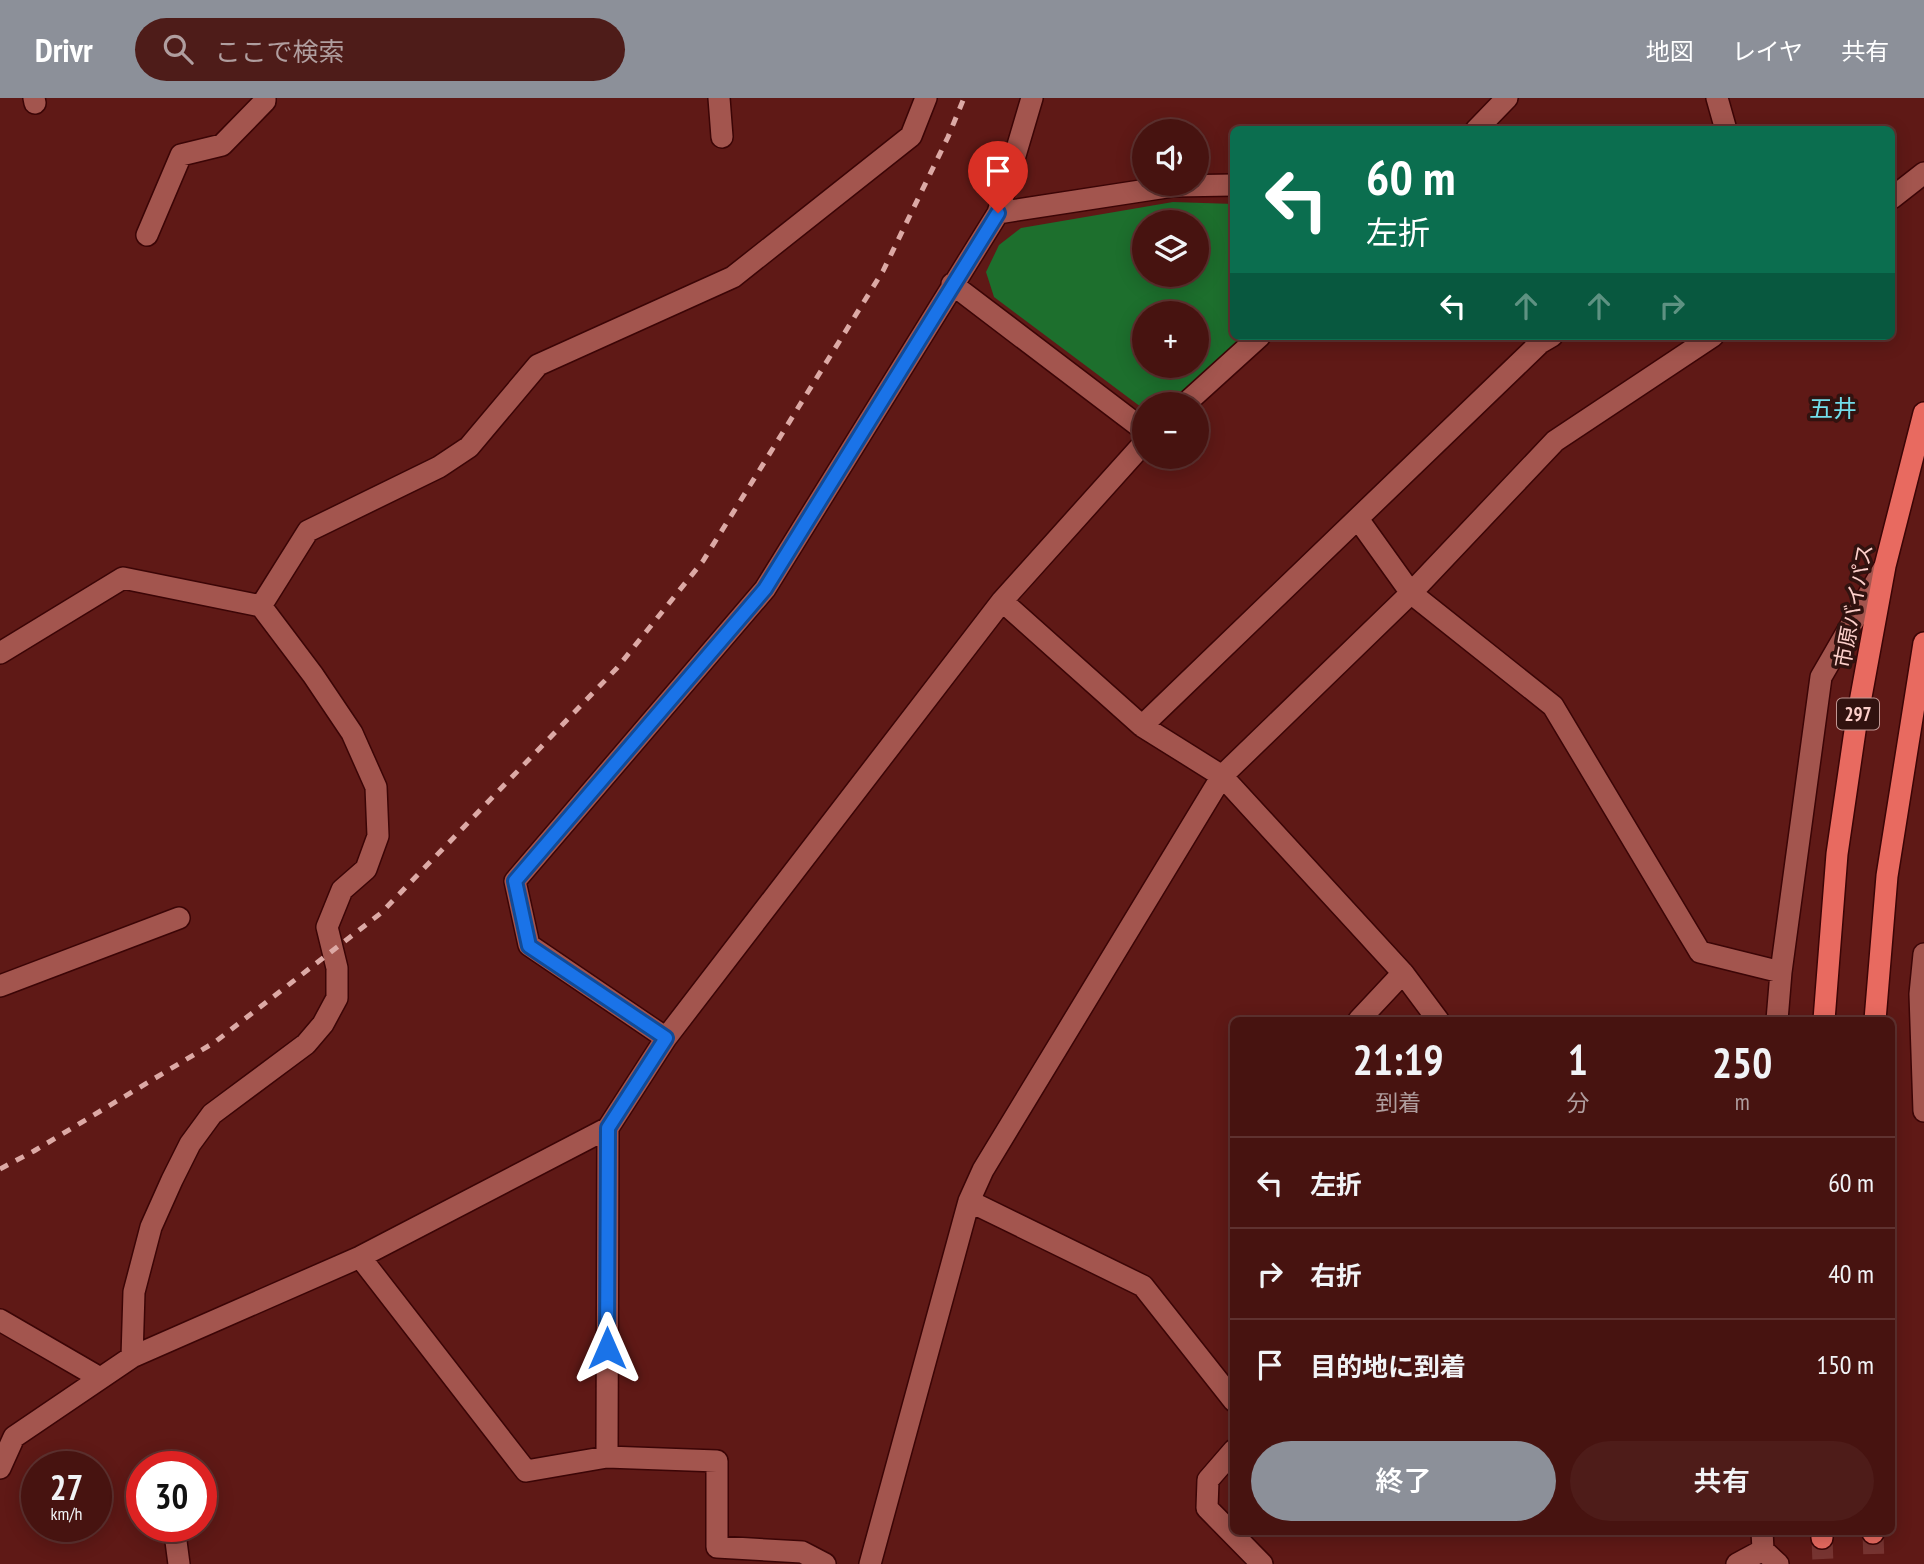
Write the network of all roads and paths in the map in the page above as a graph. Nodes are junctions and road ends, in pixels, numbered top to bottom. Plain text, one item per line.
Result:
1 (265, 98) edge
2 (719, 98) edge
3 (926, 98) edge
4 (1032, 98) edge
5 (1507, 98) edge
6 (1717, 98) edge
7 (1480, 126) edge
8 (1725, 126) edge
9 (722, 136) dead end
10 (1924, 173) edge
11 (1230, 185) edge
12 (1895, 196) edge
13 (998, 213) junction
14 (147, 235) dead end
15 (953, 284) junction
16 (1256, 340) edge
17 (1546, 340) edge
18 (1707, 340) edge
19 (1198, 392) edge
20 (1924, 414) edge
21 (1132, 421) edge
22 (1132, 456) edge
23 (1358, 519) junction
24 (1885, 566) junction
25 (1411, 593) junction
26 (1002, 601) junction
27 (261, 606) junction
28 (1924, 643) edge
29 (0, 653) edge
30 (1142, 726) junction
31 (1222, 776) junction
32 (179, 918) dead end
33 (1924, 954) edge
34 (1780, 972) junction
35 (1403, 974) junction
36 (0, 986) edge
37 (1362, 1017) edge
38 (1436, 1017) edge
39 (1777, 1017) edge
40 (1824, 1017) edge
41 (1875, 1017) edge
42 (666, 1038) junction
43 (1924, 1111) edge
44 (608, 1128) junction
45 (968, 1202) junction
46 (360, 1257) junction
47 (0, 1320) edge
48 (132, 1357) junction
49 (100, 1378) junction
50 (1230, 1396) edge
51 (1230, 1455) edge
52 (607, 1457) junction
53 (0, 1468) edge
54 (1230, 1532) edge
55 (1233, 1535) edge
56 (176, 1542) edge
57 (1768, 1549) edge
58 (179, 1564) edge
59 (825, 1564) edge
60 (870, 1564) edge
61 (1262, 1564) edge
62 (1737, 1564) edge

1 - 14 street
2 - 9 street
3 - 27 street
4 - 13 street
5 - 7 street
6 - 8 street
10 - 12 street
11 - 13 street
13 - 15 street
15 - 21 street
15 - 42 street
16 - 19 street
17 - 23 street
18 - 25 street
20 - 24 highway, 市原バイパス / 297
22 - 26 street
23 - 25 street
23 - 30 street
24 - 34 street
24 - 40 highway, 市原バイパス / 297
25 - 31 street
25 - 34 street
26 - 30 street
26 - 42 street
27 - 29 street
27 - 48 street
28 - 41 highway, 297
30 - 31 street
31 - 35 street
31 - 45 street
32 - 36 street
33 - 43 street
34 - 39 street
35 - 37 street
35 - 38 street
42 - 44 street
44 - 46 street
44 - 52 street
45 - 50 street
45 - 60 street
46 - 48 street
46 - 52 street
47 - 49 street
48 - 49 street
49 - 53 street
51 - 54 street
52 - 59 street
55 - 61 street
56 - 58 street
57 - 62 street

